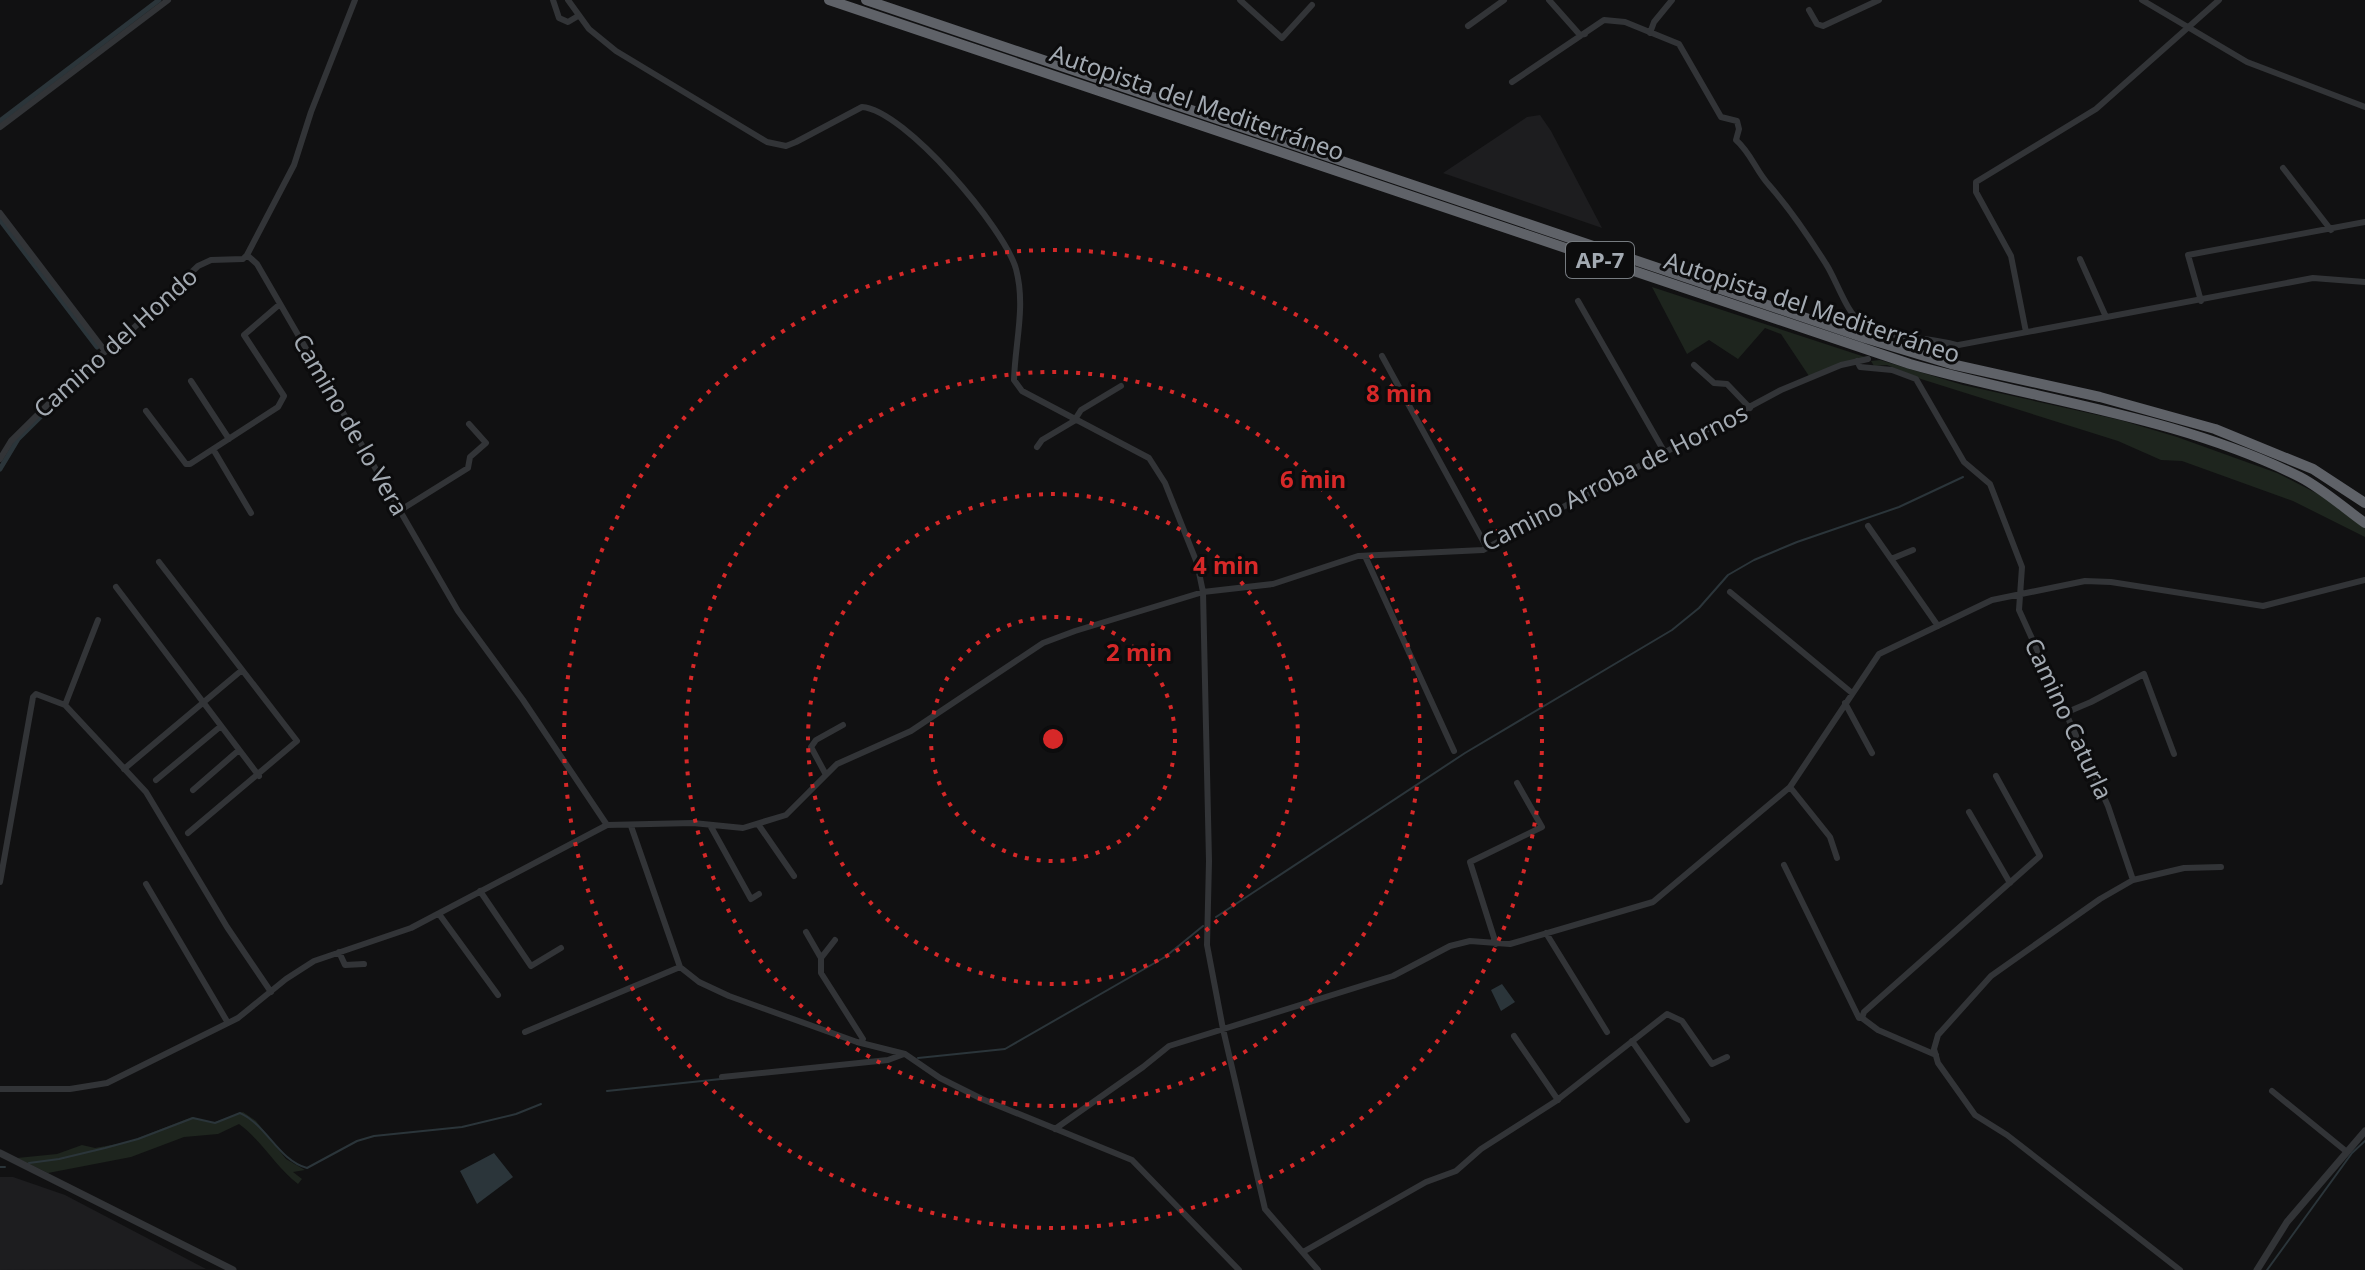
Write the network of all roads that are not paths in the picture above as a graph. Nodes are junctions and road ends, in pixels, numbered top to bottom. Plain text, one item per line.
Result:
1 (168, 0) edge
2 (355, 0) edge
3 (553, 0) edge
4 (568, 0) edge
5 (829, 0) edge
6 (866, 0) edge
7 (1240, 0) edge
8 (1504, 0) edge
9 (1549, 0) edge
10 (1672, 0) edge
11 (1879, 0) edge
12 (2142, 0) edge
13 (2219, 0) edge
14 (1312, 5) dead end
15 (1809, 10) dead end
16 (578, 16) junction
17 (1468, 26) dead end
18 (2188, 27) junction
19 (1650, 33) junction
20 (1586, 34) junction
21 (1512, 82) dead end
22 (2365, 107) edge
23 (0, 127) edge
24 (2283, 168) dead end
25 (0, 213) edge
26 (2365, 222) edge
27 (2331, 230) junction
28 (247, 255) junction
29 (2080, 259) dead end
30 (2365, 282) edge
31 (1578, 301) dead end
32 (2201, 301) junction
33 (280, 304) junction
34 (2106, 317) junction
35 (2026, 332) junction
36 (1956, 345) junction
37 (1932, 350) dead end
38 (105, 351) junction
39 (1382, 356) dead end
40 (1868, 359) dead end
41 (1857, 361) junction
42 (1694, 365) dead end
43 (191, 381) dead end
44 (1121, 386) dead end
45 (1750, 408) junction
46 (146, 411) dead end
47 (1076, 418) junction
48 (469, 424) dead end
49 (229, 439) junction
50 (1037, 447) dead end
51 (213, 449) junction
52 (1665, 453) junction
53 (0, 459) edge
54 (2365, 503) edge
55 (399, 511) junction
56 (251, 513) dead end
57 (2365, 523) edge
58 (1868, 526) dead end
59 (1487, 548) junction
60 (1913, 550) dead end
61 (1365, 556) junction
62 (1891, 559) junction
63 (159, 562) dead end
64 (2365, 580) edge
65 (116, 587) dead end
66 (1203, 592) junction
67 (1730, 592) dead end
68 (2020, 593) junction
69 (98, 620) dead end
70 (1938, 626) junction
71 (242, 670) junction
72 (1852, 693) junction
73 (203, 703) junction
74 (1845, 703) junction
75 (65, 705) junction
76 (2065, 713) junction
77 (843, 725) dead end
78 (221, 726) junction
79 (239, 750) junction
80 (1454, 751) dead end
81 (1872, 753) dead end
82 (2174, 754) dead end
83 (124, 769) junction
84 (825, 773) junction
85 (259, 776) junction
86 (1996, 776) dead end
87 (156, 780) dead end
88 (1517, 783) dead end
89 (1790, 787) junction
90 (193, 790) dead end
91 (1969, 812) dead end
92 (758, 824) junction
93 (607, 825) junction
94 (710, 825) junction
95 (631, 826) junction
96 (188, 833) dead end
97 (1837, 858) dead end
98 (1784, 865) dead end
99 (2221, 867) dead end
100 (794, 876) dead end
101 (2133, 880) junction
102 (0, 882) edge
103 (2010, 883) junction
104 (146, 884) dead end
105 (480, 891) junction
106 (759, 894) dead end
107 (439, 914) junction
108 (806, 932) dead end
109 (1546, 933) junction
110 (835, 940) dead end
111 (1496, 944) junction
112 (561, 948) dead end
113 (339, 952) junction
114 (821, 958) junction
115 (364, 964) dead end
116 (680, 967) junction
117 (271, 992) junction
118 (498, 995) dead end
119 (1862, 1018) junction
120 (228, 1023) junction
121 (1223, 1029) junction
122 (525, 1032) dead end
123 (1607, 1032) dead end
124 (1514, 1036) dead end
125 (1632, 1041) junction
126 (861, 1043) junction
127 (905, 1054) junction
128 (1936, 1055) junction
129 (1727, 1057) dead end
130 (722, 1077) dead end
131 (0, 1089) edge
132 (2272, 1091) dead end
133 (1558, 1100) junction
134 (1687, 1120) dead end
135 (1055, 1129) junction
136 (2365, 1131) edge
137 (2347, 1152) junction
138 (0, 1153) edge
139 (1303, 1252) junction
140 (218, 1267) edge
141 (233, 1270) edge
142 (1239, 1270) edge
143 (1318, 1270) edge
144 (2180, 1270) edge
145 (2257, 1270) edge

1 - 23 street
2 - 28 street
3 - 16 street
4 - 16 street
5 - 57 highway, Autopista del Mediterráneo / AP-7
6 - 54 highway, Autopista del Mediterráneo / AP-7
7 - 14 street
8 - 17 street
9 - 20 street
10 - 19 street
11 - 15 street
12 - 18 street
13 - 18 street
16 - 47 street
18 - 22 street
18 - 35 street
19 - 20 street
19 - 36 street
20 - 21 street
24 - 27 street
25 - 38 street
26 - 27 street
27 - 32 street
28 - 33 street, Camino de lo Vera
28 - 38 street, Camino del Hondo
29 - 34 street
30 - 32 street
31 - 52 street
32 - 34 street
33 - 49 street
33 - 55 street, Camino de lo Vera
34 - 35 street
35 - 36 street
36 - 37 street
38 - 53 street, Camino del Hondo
39 - 59 street
40 - 41 street, Camino Arroba de Hornos
41 - 45 street, Camino Arroba de Hornos
41 - 68 street, Camino Caturla
42 - 45 street
43 - 49 street
44 - 47 street
45 - 52 street, Camino Arroba de Hornos
46 - 51 street
47 - 50 street
47 - 66 street
48 - 55 street
49 - 51 street
51 - 56 street
52 - 59 street, Camino Arroba de Hornos
55 - 93 street, Camino de lo Vera
58 - 62 street
59 - 61 street, Camino Arroba de Hornos
60 - 62 street
61 - 66 street, Camino Arroba de Hornos
61 - 80 street
62 - 70 street
63 - 71 street
64 - 68 street
65 - 73 street
66 - 84 street, Camino Arroba de Hornos
66 - 121 street
67 - 72 street
68 - 70 street
68 - 76 street, Camino Caturla
69 - 75 street
70 - 72 street
71 - 73 street
71 - 85 street
72 - 74 street
73 - 78 street
73 - 83 street
74 - 81 street
74 - 89 street
75 - 83 street
75 - 102 street
76 - 82 street
76 - 101 street, Camino Caturla
77 - 84 street
78 - 79 street
78 - 87 street
79 - 85 street
79 - 90 street
83 - 117 street
84 - 92 street, Camino Arroba de Hornos
85 - 96 street
86 - 103 street
88 - 111 street
89 - 97 street
89 - 109 street
91 - 103 street
92 - 94 street, Camino Arroba de Hornos
92 - 100 street
93 - 95 street, Camino Arroba de Hornos
93 - 105 street, Camino Arroba de Hornos
94 - 95 street, Camino Arroba de Hornos
94 - 106 street
95 - 116 street
98 - 119 street
99 - 101 street
101 - 128 street
103 - 119 street
104 - 120 street
105 - 107 street, Camino Arroba de Hornos
105 - 112 street
107 - 113 street, Camino Arroba de Hornos
107 - 118 street
108 - 114 street
109 - 111 street
109 - 123 street
110 - 114 street
111 - 121 street
113 - 115 street
113 - 117 street, Camino Arroba de Hornos
114 - 126 street
116 - 122 street
116 - 126 street
117 - 120 street, Camino Arroba de Hornos
119 - 128 street
120 - 131 street, Camino Arroba de Hornos
121 - 135 street
121 - 139 street
124 - 133 street
125 - 129 street
125 - 133 street
125 - 134 street
126 - 127 street
127 - 130 street
127 - 135 street
128 - 144 street
132 - 137 street
133 - 139 street
135 - 142 street
136 - 137 street
137 - 145 street
138 - 140 street
139 - 143 street
140 - 141 street

